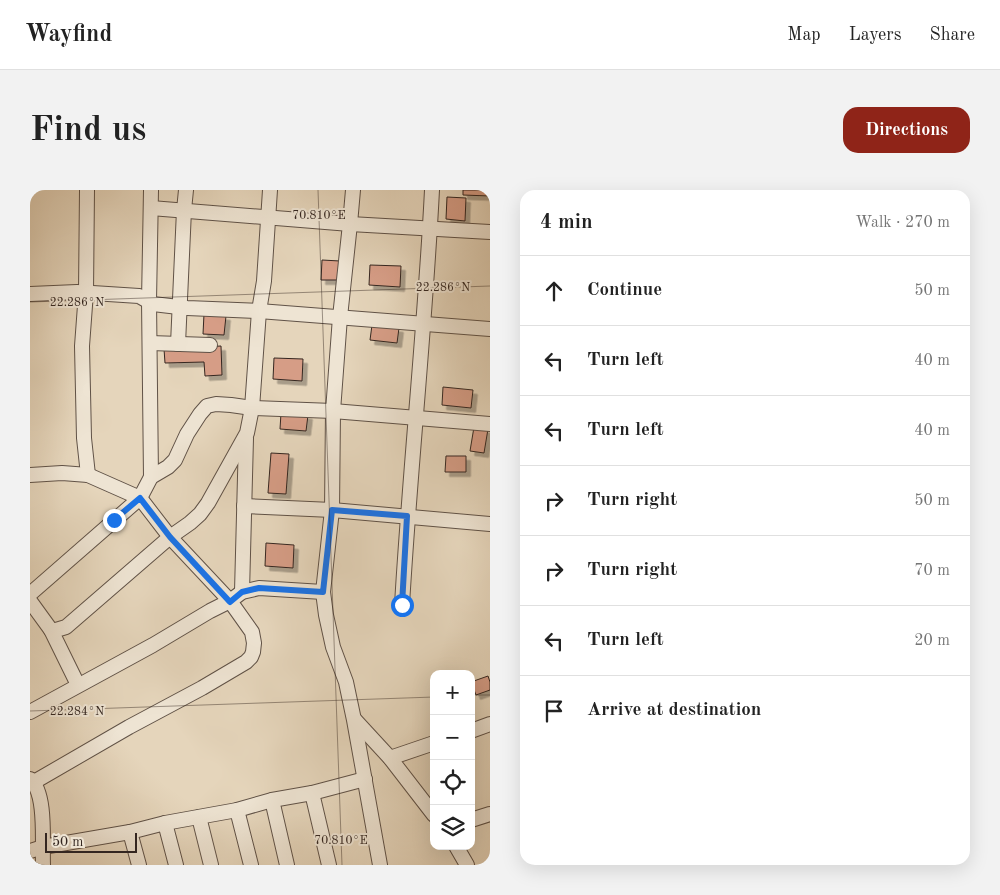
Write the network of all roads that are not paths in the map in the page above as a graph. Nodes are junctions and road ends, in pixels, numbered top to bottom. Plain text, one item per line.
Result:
1 (87, 190) edge
2 (151, 190) edge
3 (186, 190) edge
4 (270, 190) edge
5 (353, 190) edge
6 (432, 190) edge
7 (151, 208) junction
8 (184, 210) junction
9 (268, 217) junction
10 (350, 224) junction
11 (430, 230) junction
12 (490, 232) edge
13 (86, 292) junction
14 (30, 294) edge
15 (148, 301) junction
16 (180, 307) junction
17 (259, 311) junction
18 (340, 317) junction
19 (423, 325) junction
20 (490, 329) edge
21 (150, 343) junction
22 (178, 344) junction
23 (210, 345) dead end
24 (252, 408) junction
25 (333, 411) junction
26 (415, 418) junction
27 (490, 424) edge
28 (247, 434) junction
29 (88, 474) junction
30 (30, 475) edge
31 (151, 478) junction
32 (140, 498) junction
33 (244, 506) junction
34 (332, 510) junction
35 (407, 516) junction
36 (490, 524) edge
37 (170, 537) junction
38 (242, 592) junction
39 (323, 592) junction
40 (30, 594) edge
41 (30, 601) edge
42 (230, 602) junction
43 (402, 605) dead end
44 (51, 630) junction
45 (78, 685) junction
46 (30, 712) edge
47 (354, 720) junction
48 (490, 724) edge
49 (475, 729) edge
50 (430, 744) edge
51 (390, 758) junction
52 (365, 779) junction
53 (32, 781) edge
54 (312, 793) junction
55 (272, 800) junction
56 (237, 810) junction
57 (430, 810) edge
58 (38, 814) edge
59 (490, 814) edge
60 (199, 817) junction
61 (475, 819) edge
62 (165, 823) junction
63 (130, 832) junction
64 (38, 846) edge
65 (458, 850) edge
66 (43, 865) edge
67 (139, 865) edge
68 (176, 865) edge
69 (211, 865) edge
70 (251, 865) edge
71 (287, 865) edge
72 (329, 865) edge
73 (380, 865) edge
74 (467, 865) edge

1 - 13 street
2 - 7 street
3 - 8 street
4 - 9 street
5 - 10 street
6 - 11 street
7 - 8 street
7 - 15 street
8 - 9 street
8 - 16 street
9 - 10 street
9 - 17 street
10 - 11 street
10 - 18 street
11 - 12 street
11 - 19 street
13 - 14 street
13 - 15 street
13 - 29 street
15 - 16 street
15 - 21 street
16 - 17 street
16 - 22 street
17 - 18 street
17 - 24 street
18 - 19 street
18 - 25 street
19 - 20 street
19 - 26 street
21 - 22 street
21 - 31 street
22 - 23 street
24 - 25 street
24 - 28 street
24 - 31 street
25 - 26 street
25 - 34 street
26 - 27 street
26 - 35 street
28 - 33 street
28 - 37 street
29 - 30 street
29 - 32 street
31 - 32 street
32 - 37 street
32 - 40 street
33 - 34 street
33 - 38 street
34 - 35 street
34 - 39 street
35 - 36 street
35 - 43 street
37 - 42 street
37 - 44 street
38 - 39 street
38 - 42 street
39 - 47 street
41 - 44 street
42 - 45 street
42 - 53 street
44 - 45 street
45 - 46 street
47 - 51 street
47 - 52 street
48 - 49 street
50 - 51 street
51 - 57 street
52 - 54 street
52 - 73 street
53 - 58 street
54 - 55 street
54 - 72 street
55 - 56 street
55 - 71 street
56 - 60 street
56 - 70 street
58 - 64 street
59 - 61 street
60 - 62 street
60 - 69 street
62 - 63 street
62 - 68 street
63 - 64 street
63 - 67 street
64 - 66 street
65 - 74 street

